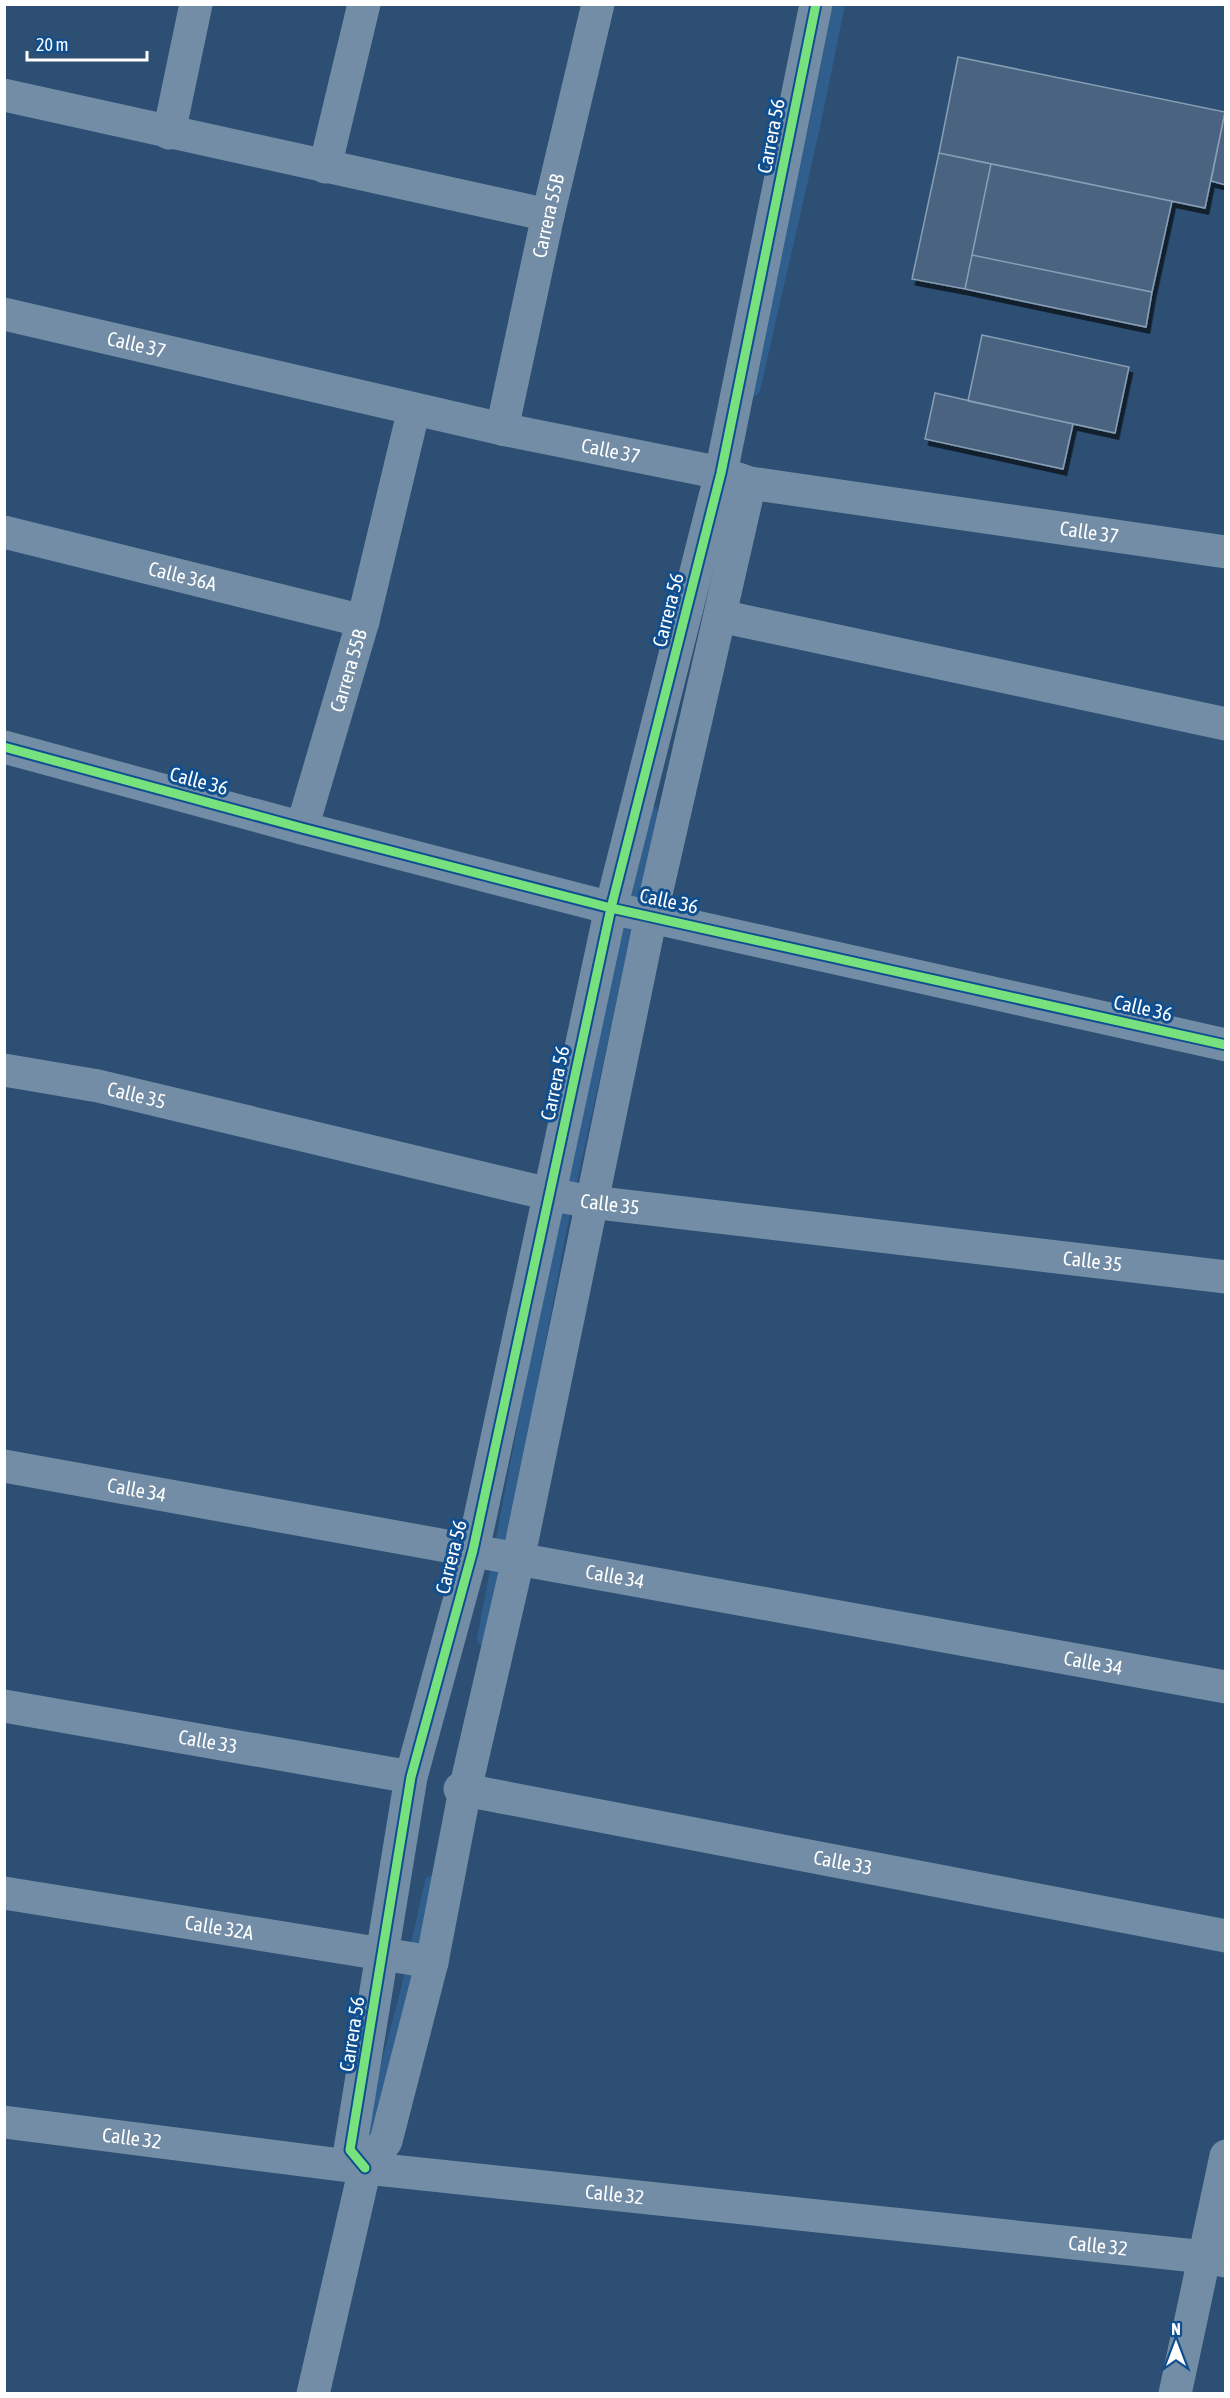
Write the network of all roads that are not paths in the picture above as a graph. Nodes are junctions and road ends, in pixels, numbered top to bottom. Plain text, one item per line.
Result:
1 (196, 4) edge
2 (364, 4) edge
3 (598, 4) edge
4 (816, 4) edge
5 (4, 94) edge
6 (169, 133) junction
7 (325, 167) junction
8 (549, 215) junction
9 (4, 314) edge
10 (414, 410) junction
11 (502, 429) junction
12 (736, 478) junction
13 (4, 532) edge
14 (1226, 552) edge
15 (720, 615) junction
16 (363, 621) junction
17 (1226, 724) edge
18 (4, 747) edge
19 (302, 828) junction
20 (631, 911) junction
21 (1226, 1046) edge
22 (4, 1070) edge
23 (571, 1198) junction
24 (1226, 1276) edge
25 (4, 1466) edge
26 (474, 1550) junction
27 (516, 1560) junction
28 (1226, 1686) edge
29 (4, 1706) edge
30 (411, 1777) junction
31 (463, 1790) junction
32 (4, 1893) edge
33 (1226, 1936) edge
34 (411, 1959) junction
35 (4, 2122) edge
36 (1226, 2156) edge
37 (365, 2168) junction
38 (1215, 2259) edge
39 (313, 2394) edge
40 (1175, 2394) edge

1 - 6 street
2 - 7 street
3 - 8 street, Carrera 55B
4 - 12 street, Carrera 56
5 - 6 street
6 - 7 street
7 - 8 street
8 - 11 street, Carrera 55B
9 - 10 street, Calle 37
10 - 11 street, Calle 37
10 - 16 street, Carrera 55B
11 - 12 street, Calle 37
12 - 14 street, Calle 37
12 - 15 street, Carrera 56
12 - 20 street, Carrera 56
13 - 16 street, Calle 36A
15 - 17 street
15 - 20 street, Carrera 56
16 - 19 street, Carrera 55B
18 - 19 street, Calle 36
19 - 20 street, Calle 36
20 - 21 street, Calle 36
20 - 23 street, Carrera 56
22 - 23 street, Calle 35
23 - 24 street, Calle 35
23 - 26 street, Carrera 56
23 - 27 street, Carrera 56
25 - 26 street, Calle 34
26 - 27 street, Calle 34
26 - 30 street, Carrera 56
27 - 28 street, Calle 34
27 - 31 street, Carrera 56
29 - 30 street, Calle 33
30 - 34 street, Carrera 56
31 - 33 street, Calle 33
31 - 34 street, Carrera 56
32 - 34 street, Calle 32A
34 - 37 street, Carrera 56
34 - 37 street, Carrera 56
35 - 37 street, Calle 32
36 - 38 street
37 - 38 street, Calle 32
37 - 39 street, Carrera 56
38 - 40 street

